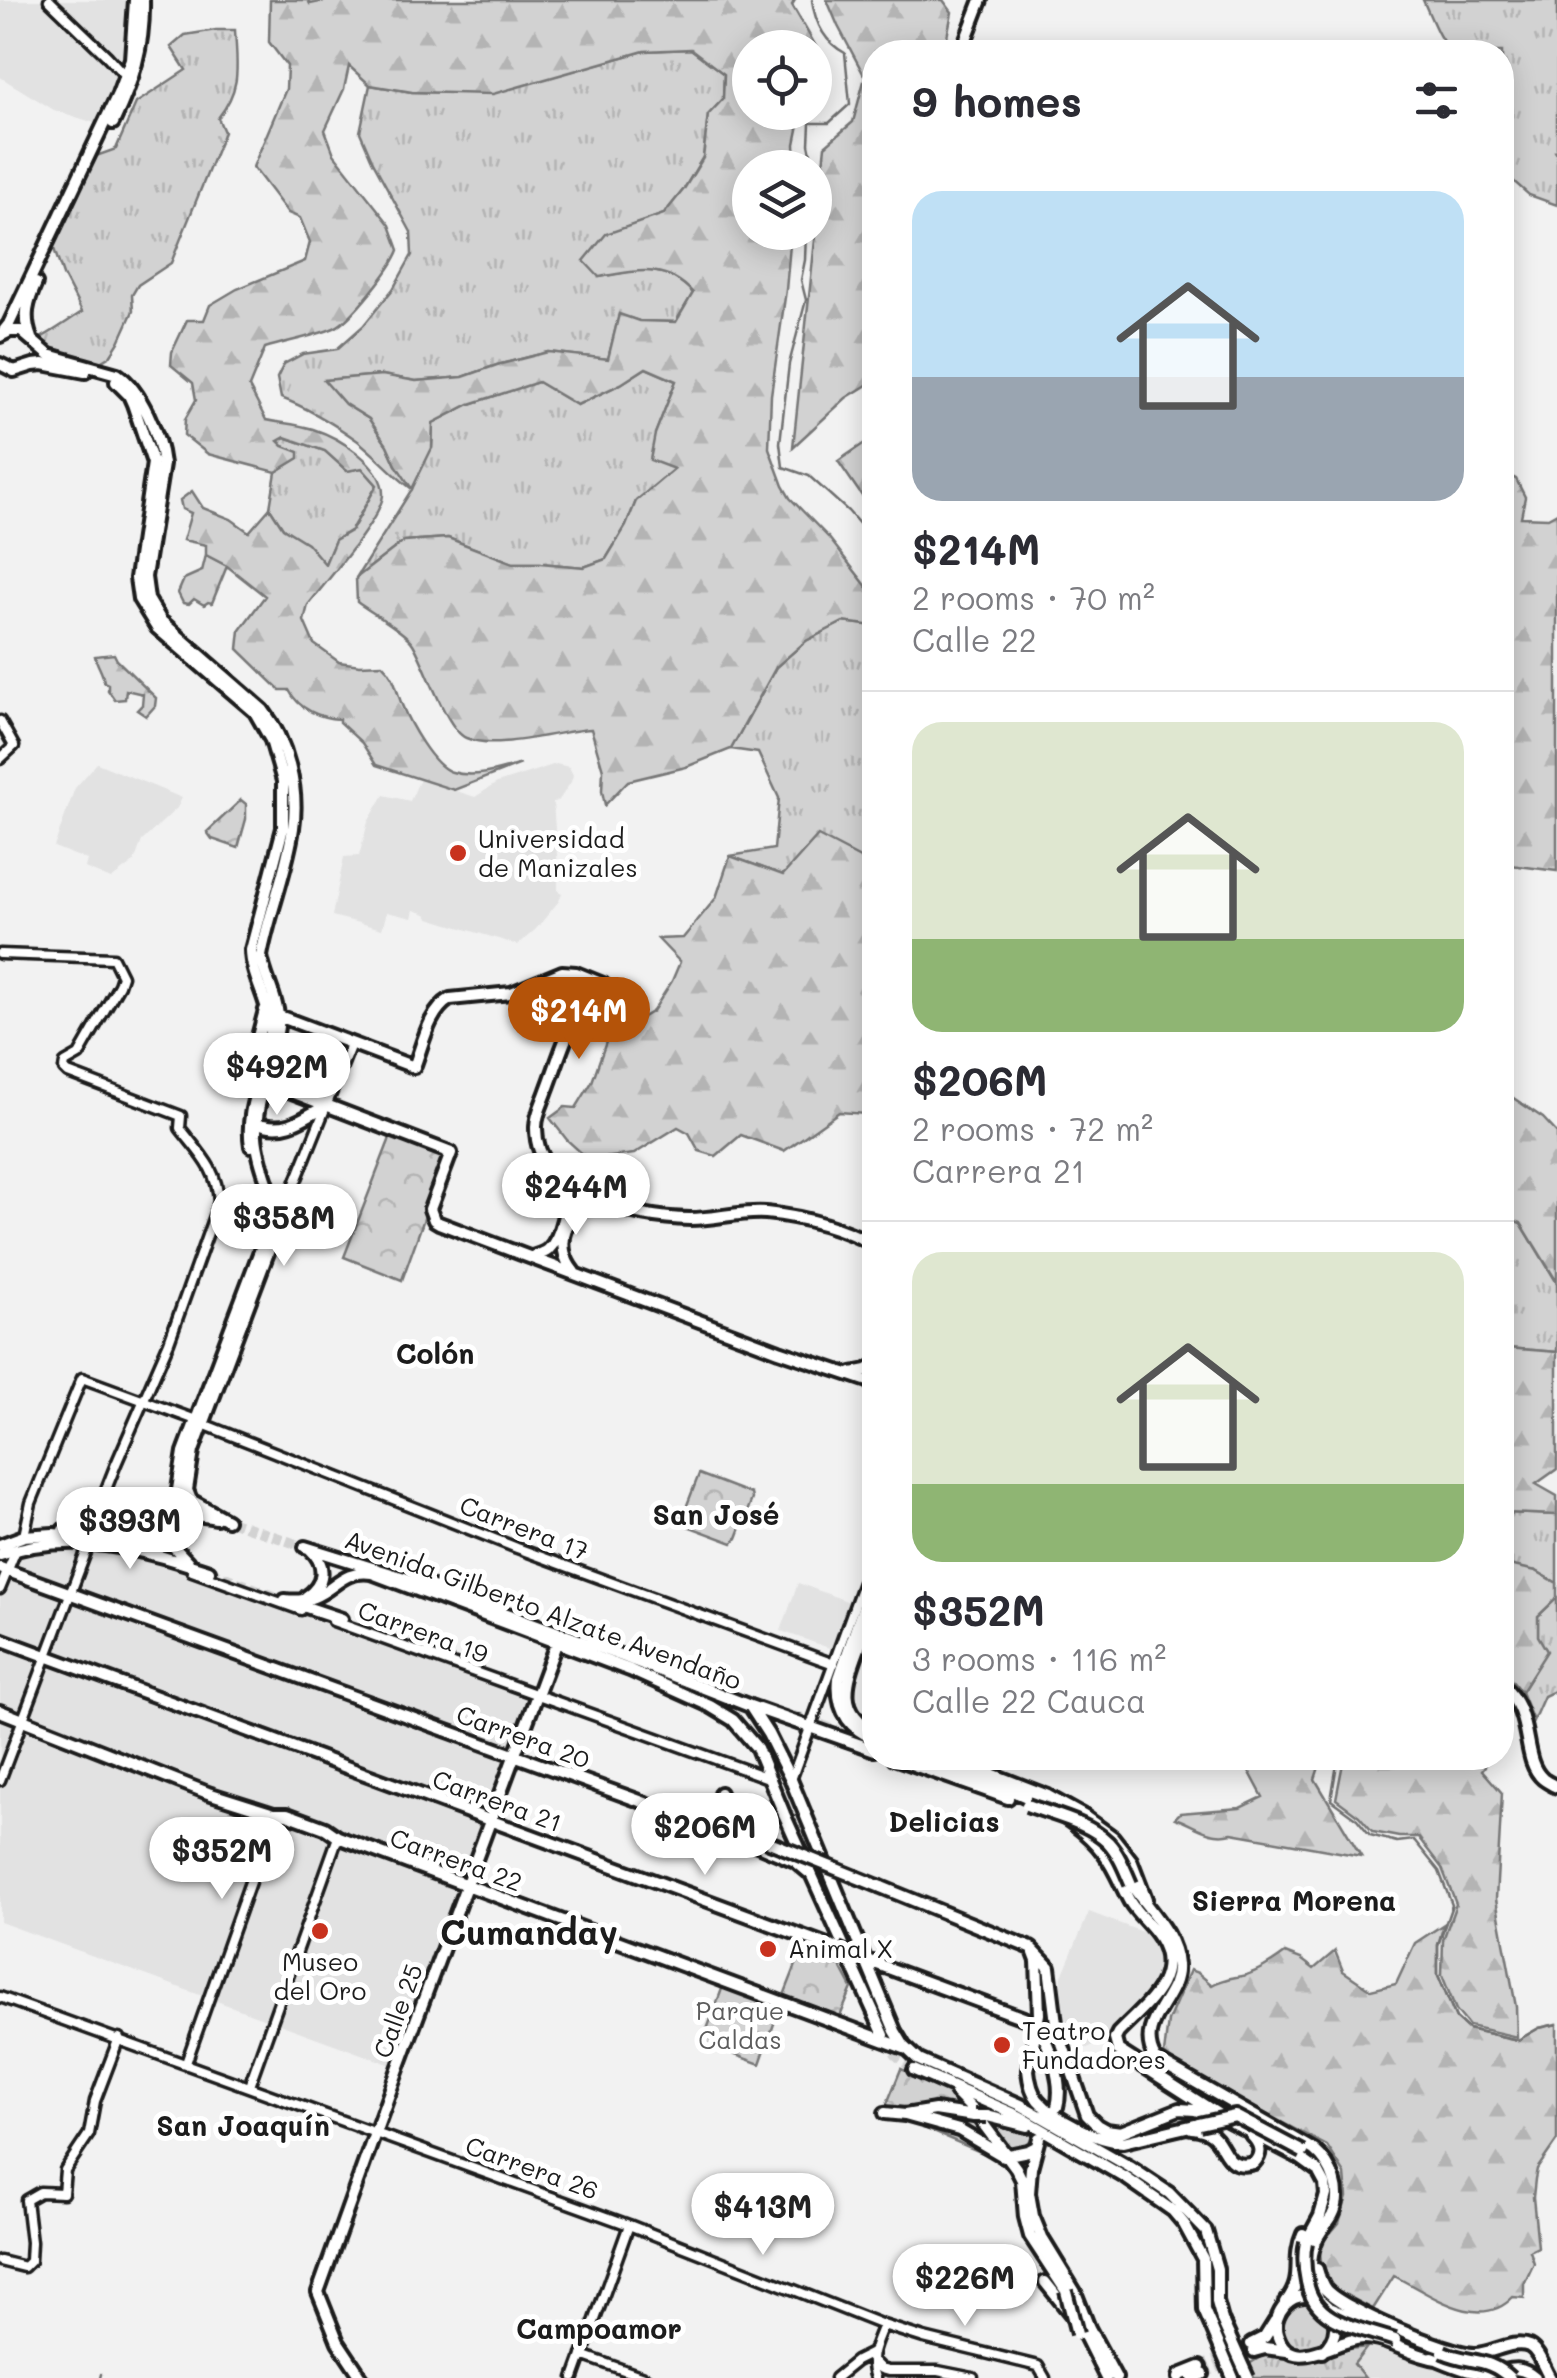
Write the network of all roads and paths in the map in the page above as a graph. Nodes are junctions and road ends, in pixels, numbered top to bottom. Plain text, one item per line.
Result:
1 (49, 0) edge
2 (135, 0) edge
3 (144, 0) edge
4 (981, 0) edge
5 (966, 40) edge
6 (128, 81) junction
7 (0, 336) edge
8 (32, 341) junction
9 (0, 364) edge
10 (27, 366) junction
11 (14, 371) junction
12 (0, 378) edge
13 (0, 720) edge
14 (0, 759) edge
15 (0, 954) edge
16 (589, 980) junction
17 (590, 994) junction
18 (266, 1010) junction
19 (278, 1016) junction
20 (351, 1044) junction
21 (255, 1048) tunnel mouth
22 (266, 1082) junction
23 (328, 1104) junction
24 (264, 1125) dead end
25 (437, 1147) junction
26 (446, 1167) junction
27 (566, 1185) junction
28 (601, 1202) junction
29 (278, 1226) junction
30 (862, 1240) edge
31 (531, 1258) junction
32 (575, 1274) junction
33 (862, 1371) edge
34 (841, 1372) junction
35 (862, 1379) edge
36 (144, 1401) junction
37 (199, 1422) junction
38 (178, 1486) junction
39 (90, 1530) junction
40 (167, 1530) junction
41 (24, 1536) junction
42 (54, 1538) junction
43 (0, 1545) edge
44 (88, 1547) junction
45 (16, 1550) junction
46 (0, 1555) edge
47 (192, 1566) junction
48 (4, 1569) edge
49 (209, 1571) tunnel mouth
50 (862, 1585) edge
51 (0, 1589) edge
52 (71, 1593) junction
53 (289, 1600) junction
54 (862, 1610) edge
55 (342, 1620) dead end
56 (558, 1638) junction
57 (0, 1639) edge
58 (862, 1639) edge
59 (47, 1657) junction
60 (834, 1664) junction
61 (630, 1670) junction
62 (690, 1690) tunnel mouth
63 (537, 1694) junction
64 (1514, 1696) edge
65 (750, 1706) junction
66 (0, 1712) edge
67 (22, 1720) junction
68 (862, 1723) edge
69 (811, 1727) junction
70 (862, 1733) edge
71 (852, 1736) tunnel mouth
72 (862, 1739) edge
73 (862, 1741) edge
74 (514, 1755) junction
75 (928, 1770) edge
76 (951, 1770) edge
77 (965, 1770) edge
78 (983, 1770) edge
79 (971, 1777) junction
80 (771, 1779) junction
81 (0, 1780) edge
82 (791, 1780) junction
83 (1557, 1787) edge
84 (720, 1793) dead end
85 (274, 1814) junction
86 (490, 1820) junction
87 (714, 1828) junction
88 (742, 1832) junction
89 (338, 1837) junction
90 (813, 1879) junction
91 (466, 1885) junction
92 (1150, 1910) junction
93 (1031, 1948) junction
94 (861, 1958) junction
95 (0, 1997) edge
96 (1132, 2018) junction
97 (1037, 2023) junction
98 (1153, 2024) junction
99 (1118, 2033) junction
100 (884, 2035) tunnel mouth
101 (118, 2038) junction
102 (1149, 2046) junction
103 (907, 2049) junction
104 (186, 2063) junction
105 (914, 2070) tunnel mouth
106 (943, 2083) junction
107 (250, 2086) junction
108 (1033, 2092) junction
109 (1011, 2100) junction
110 (885, 2113) dead end
111 (905, 2115) junction
112 (1087, 2115) junction
113 (1227, 2120) junction
114 (1185, 2127) junction
115 (1247, 2130) junction
116 (376, 2132) junction
117 (1060, 2140) junction
118 (1007, 2155) junction
119 (1335, 2182) junction
120 (1323, 2204) junction
121 (630, 2225) junction
122 (1312, 2254) junction
123 (0, 2261) edge
124 (1045, 2282) dead end
125 (1324, 2303) junction
126 (1280, 2311) junction
127 (1217, 2323) junction
128 (883, 2325) junction
129 (1395, 2334) junction
130 (1419, 2338) junction
131 (1289, 2351) junction
132 (1322, 2352) junction
133 (582, 2355) junction
134 (872, 2356) junction
135 (1440, 2356) junction
136 (1461, 2368) junction
137 (895, 2370) junction
138 (1196, 2375) tunnel mouth
139 (1509, 2375) edge
140 (873, 2377) edge
141 (1177, 2377) edge
142 (362, 2378) edge
143 (574, 2378) edge
144 (646, 2378) edge
145 (835, 2378) edge
146 (973, 2378) edge
147 (1045, 2378) edge
148 (1098, 2378) edge
149 (1106, 2378) edge
150 (1116, 2378) edge
151 (1233, 2378) edge
152 (1248, 2378) edge
153 (1476, 2378) edge
154 (1535, 2378) edge
155 (1550, 2378) edge

1 - 6 street
2 - 6 main road
3 - 6 main road
4 - 5 main road
6 - 7 main road
6 - 8 main road
7 - 8 main road
8 - 10 main road
8 - 19 main road
9 - 11 main road
10 - 11 main road
10 - 18 main road
11 - 12 main road
13 - 14 street
15 - 36 street
16 - 17 main road
16 - 17 main road
16 - 20 main road
17 - 27 main road
18 - 21 main road
18 - 37 main road
19 - 20 main road
19 - 22 main road
20 - 23 street
22 - 23 main road
22 - 29 main road
23 - 24 main road
23 - 25 main road
23 - 29 street
25 - 26 main road
25 - 26 main road
26 - 31 main road
27 - 28 main road
27 - 31 main road
28 - 30 main road
28 - 32 main road
29 - 37 main road
31 - 32 main road
32 - 34 main road
33 - 34 main road
34 - 35 main road
36 - 37 street, Carrera 17
36 - 39 street
36 - 41 street, Carrera 17
37 - 38 main road
37 - 42 main road
37 - 60 street, Carrera 17
38 - 40 main road
38 - 40 main road, bridge
39 - 40 main road
39 - 42 main road
40 - 47 main road
41 - 42 main road
41 - 43 main road
42 - 44 street, Carrera 19
42 - 45 main road
42 - 47 main road
44 - 52 street
44 - 63 street, Carrera 19
45 - 46 main road
45 - 48 street
47 - 49 main road
48 - 51 street
48 - 52 main road, Carrera 20
50 - 60 street
52 - 59 street
52 - 74 main road, Carrera 20
53 - 55 main road
53 - 56 main road, Avenida Gilberto Alzate Avendaño
53 - 56 main road, Avenida Gilberto Alzate Avendaño
54 - 70 main road
56 - 61 main road, Avenida Gilberto Alzate Avendaño
56 - 63 main road, Calle 25
56 - 65 main road, Avenida Gilberto Alzate Avendaño
57 - 59 main road, Carrera 21
58 - 68 main road
59 - 67 street
59 - 86 main road, Carrera 21
60 - 69 street
61 - 62 main road
61 - 80 main road, Avenida Gilberto Alzate Avendaño
63 - 74 main road, Calle 25
63 - 80 street, Carrera 19
64 - 83 main road
65 - 69 main road
65 - 82 main road, Avenida Gilberto Alzate Avendaño
66 - 67 main road, Carrera 22
67 - 81 street
67 - 85 main road, Carrera 22
69 - 73 main road
69 - 82 street
71 - 72 main road
74 - 86 main road, Calle 25
74 - 87 main road, Carrera 20
75 - 92 main road, bridge
76 - 79 main road
77 - 79 street
78 - 92 main road
79 - 96 main road
80 - 90 main road, Avenida Gilberto Alzate Avendaño
82 - 94 main road, Avenida Gilberto Alzate Avendaño
84 - 88 main road
85 - 89 main road, Carrera 22
85 - 104 street
86 - 91 main road, Calle 25
86 - 94 main road, Carrera 21, bridge
87 - 88 main road, Carrera 20
87 - 90 main road
88 - 93 main road, Carrera 20, bridge
89 - 91 main road, Carrera 22
89 - 107 street
90 - 100 main road, Avenida Gilberto Alzate Avendaño
91 - 103 main road, Carrera 22
91 - 116 main road, Calle 25
92 - 98 main road
93 - 97 main road
93 - 112 main road
94 - 97 main road, Carrera 21
94 - 103 main road, Avenida Gilberto Alzate Avendaño
95 - 101 street, Carrera 26
96 - 98 main road
96 - 99 main road
97 - 108 main road
97 - 112 main road
98 - 102 main road
99 - 102 main road
99 - 113 main road
101 - 104 street, Carrera 26
101 - 123 street
102 - 119 main road
103 - 109 main road, Carrera 22
104 - 107 street, Carrera 26
105 - 106 main road
106 - 117 main road
106 - 118 main road
107 - 116 street, Carrera 26
108 - 109 main road
108 - 114 main road
109 - 127 main road, Carrera 22
110 - 111 main road
111 - 117 main road
111 - 118 main road
112 - 113 main road
113 - 115 main road
114 - 115 main road
114 - 119 main road, bridge
115 - 120 main road
116 - 121 street, Carrera 26
116 - 142 main road, Calle 25
117 - 127 main road
118 - 148 main road, bridge
118 - 150 main road
119 - 122 main road
120 - 126 main road
120 - 129 main road, bridge
121 - 128 street, Carrera 26
121 - 133 street
122 - 125 main road
122 - 129 main road
124 - 149 main road
125 - 126 main road
125 - 129 main road
125 - 132 main road
126 - 131 main road
126 - 131 main road
127 - 151 main road, bridge
127 - 152 main road, bridge
128 - 134 street
128 - 147 street, Carrera 26
129 - 130 main road
129 - 135 main road
130 - 135 main road
130 - 155 main road
131 - 132 main road
132 - 135 main road
133 - 143 street
133 - 144 street
134 - 137 street
134 - 140 street
134 - 145 street
135 - 136 main road
135 - 139 main road, bridge
136 - 139 main road
136 - 153 main road
137 - 140 street
137 - 146 street
138 - 141 main road
139 - 154 main road

